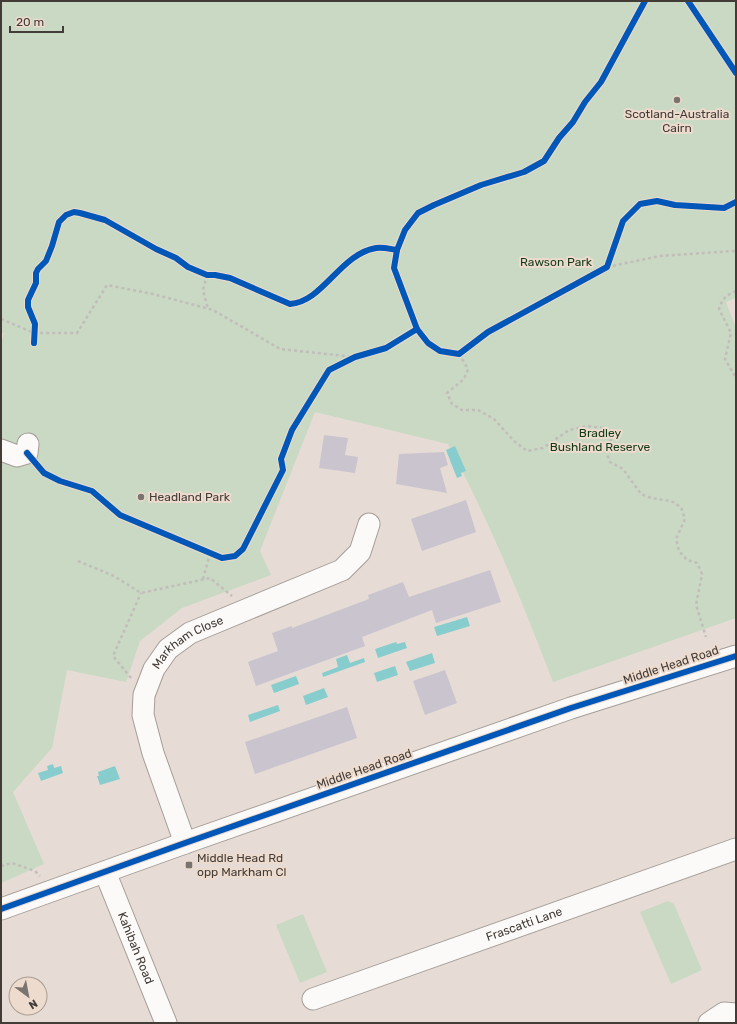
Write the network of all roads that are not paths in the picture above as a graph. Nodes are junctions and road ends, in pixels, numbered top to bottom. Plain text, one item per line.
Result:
1 (28, 444) dead end
2 (1, 450) edge
3 (369, 524) dead end
4 (736, 656) edge
5 (184, 843) junction
6 (736, 849) edge
7 (105, 872) junction
8 (1, 909) edge
9 (313, 1000) dead end
10 (736, 1014) edge
11 (166, 1023) edge
12 (709, 1023) edge

1 - 2 street
3 - 5 street, Markham Close
4 - 5 street, Middle Head Road
5 - 7 street, Middle Head Road
6 - 9 street, Frascatti Lane
7 - 8 street, Middle Head Road
7 - 11 street, Kahibah Road
10 - 12 street

